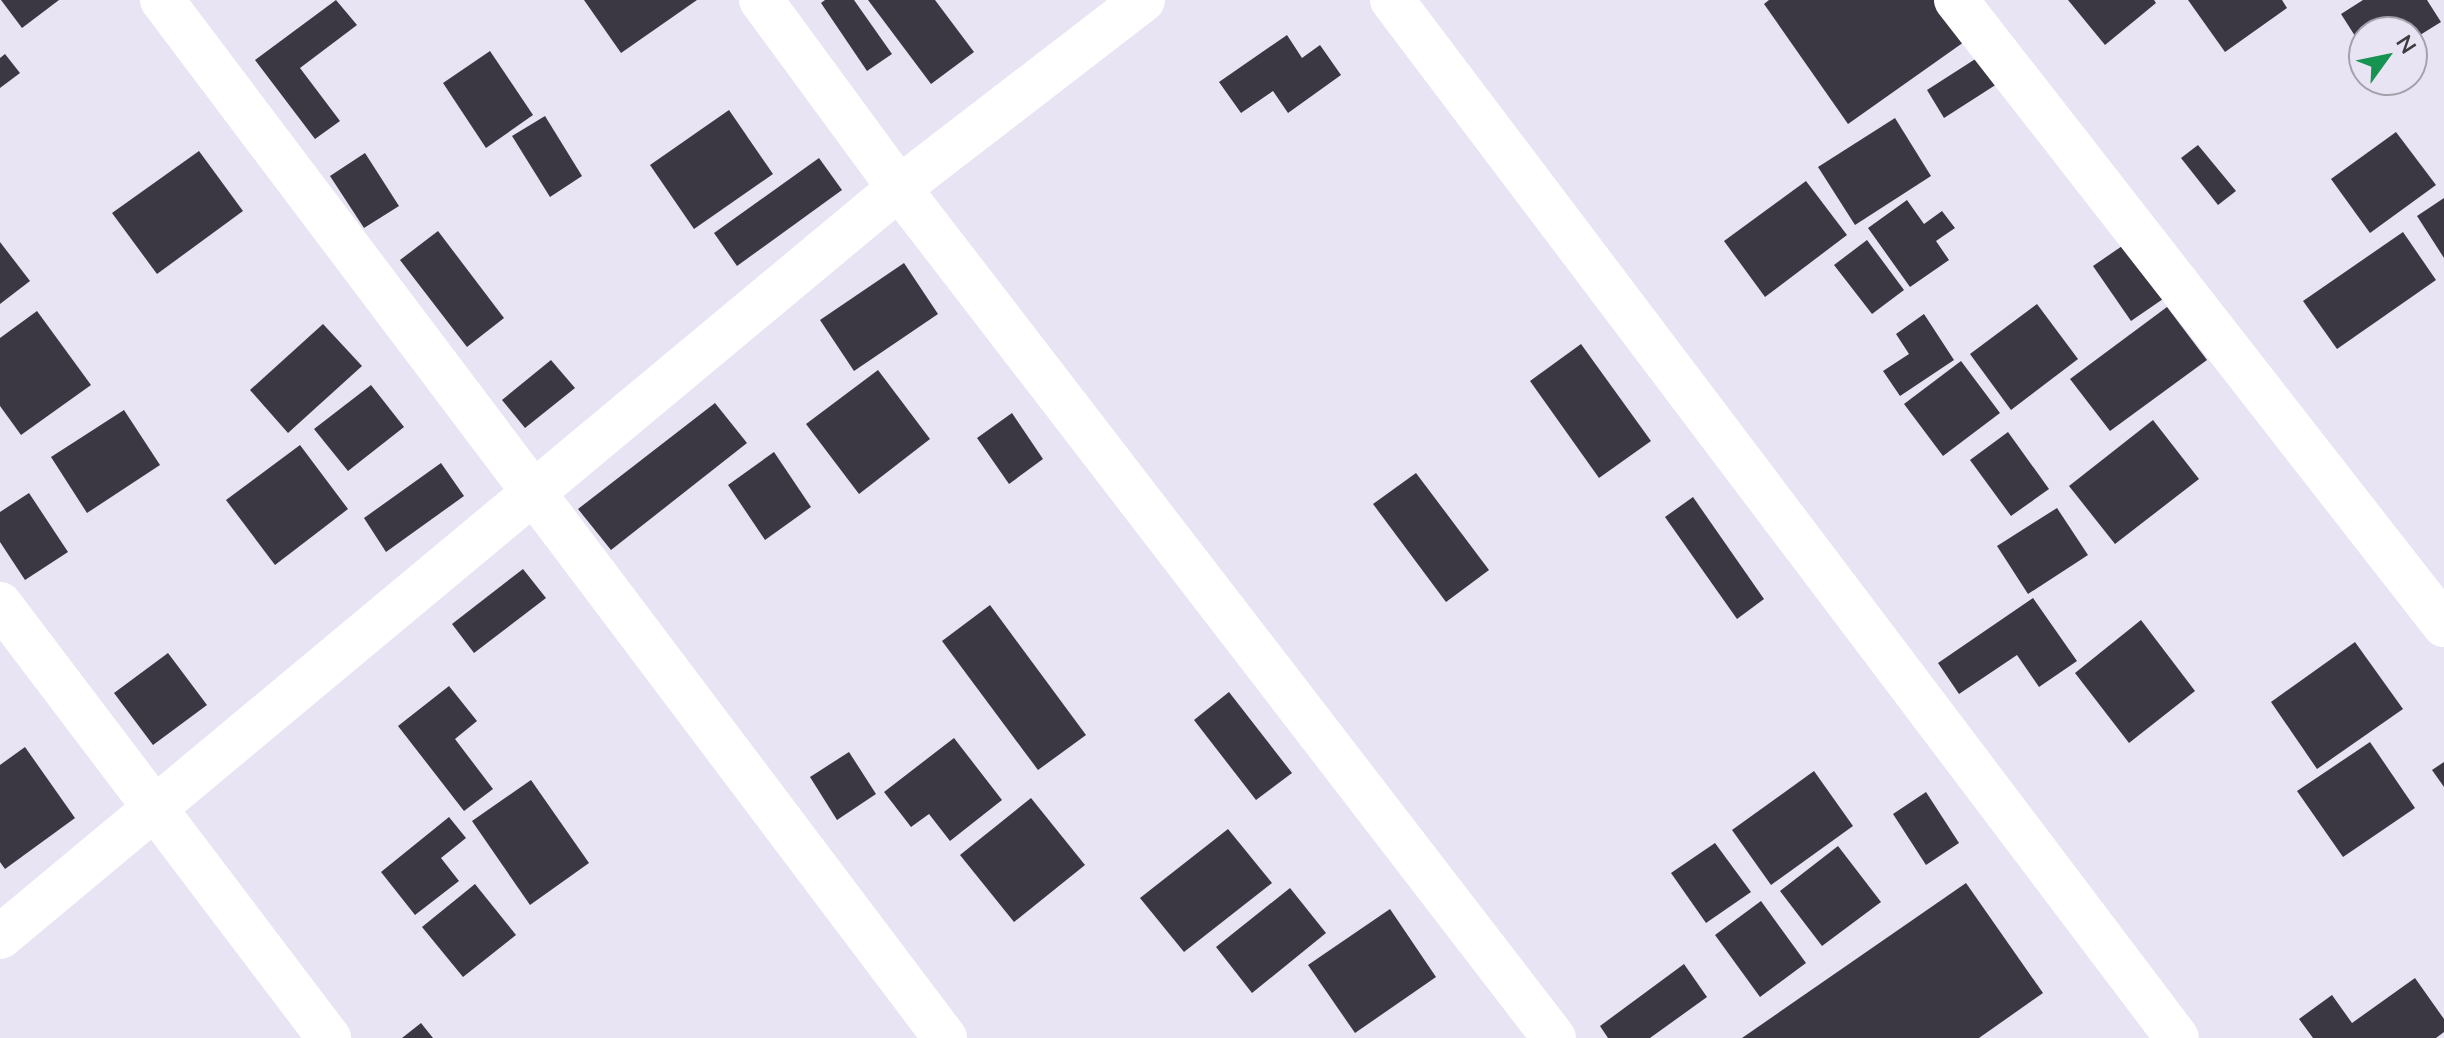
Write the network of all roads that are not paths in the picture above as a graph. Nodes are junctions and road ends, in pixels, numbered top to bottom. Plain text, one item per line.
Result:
1 (162, 0) edge
2 (761, 0) edge
3 (1143, 0) edge
4 (1392, 0) edge
5 (1956, 0) edge
6 (899, 188) junction
7 (532, 493) junction
8 (0, 604) edge
9 (2444, 625) edge
10 (155, 808) junction
11 (0, 937) edge
12 (329, 1038) edge
13 (945, 1038) edge
14 (1554, 1038) edge
15 (2177, 1038) edge

1 - 7 street
2 - 6 street
3 - 6 street
4 - 15 street
5 - 9 street
6 - 7 street
6 - 14 street
7 - 10 street
7 - 13 street
8 - 10 street
10 - 11 street
10 - 12 street

